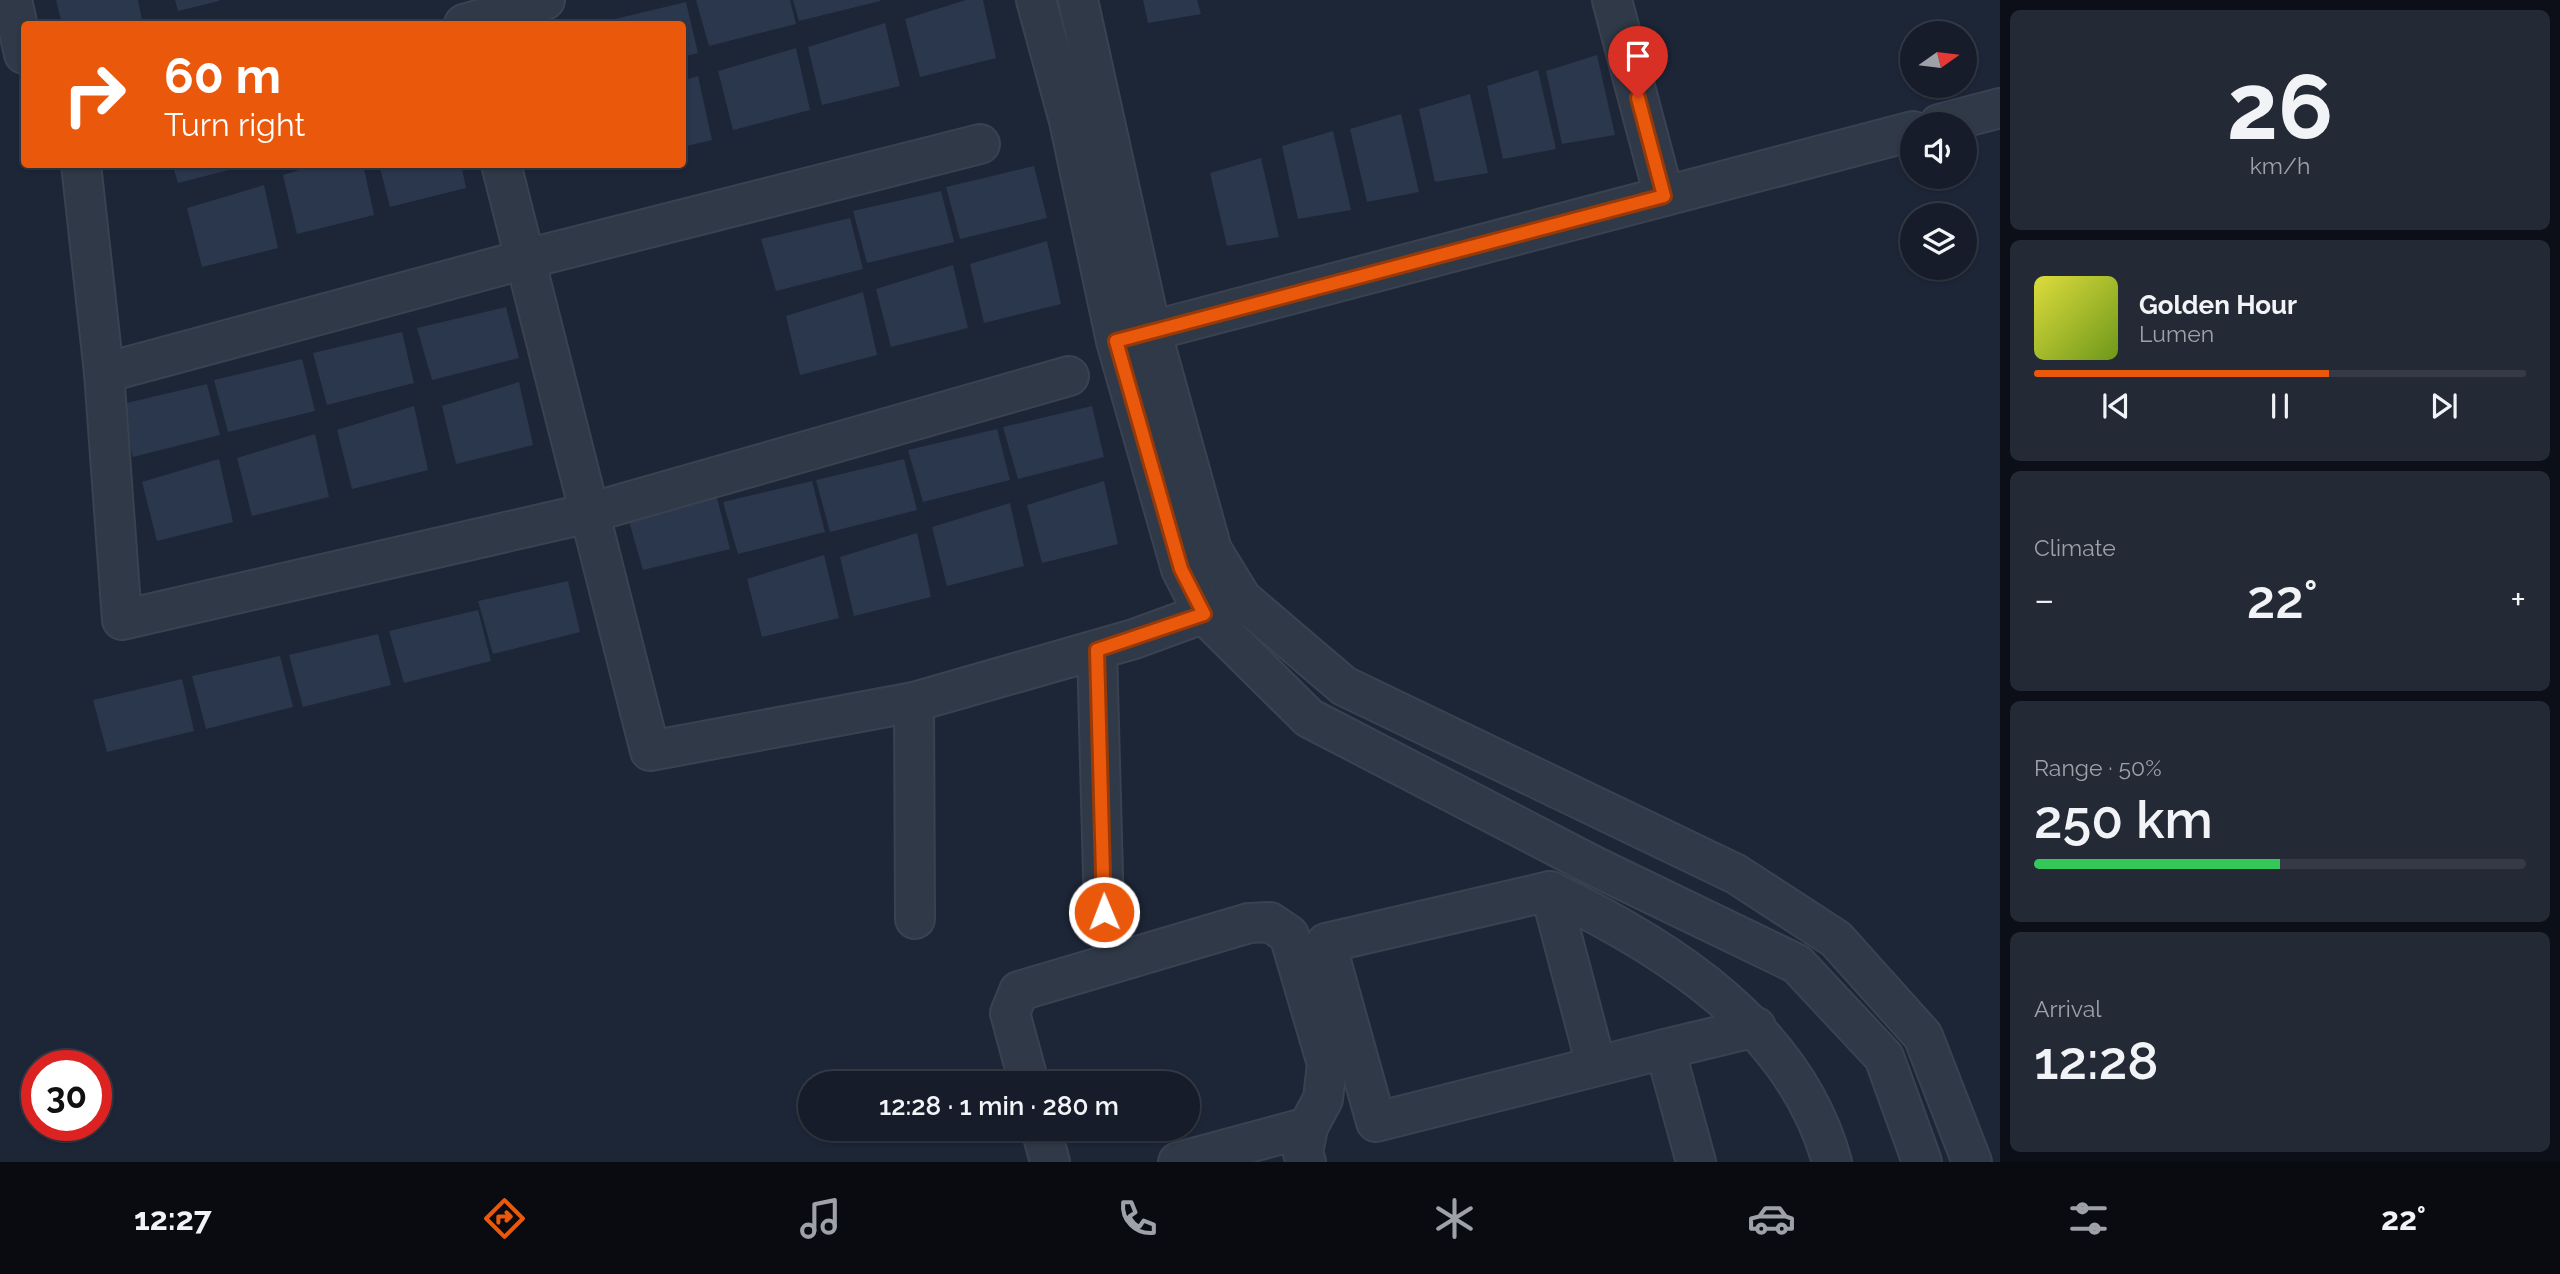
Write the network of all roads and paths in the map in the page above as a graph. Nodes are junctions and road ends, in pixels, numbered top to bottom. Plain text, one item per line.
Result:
1 (12, 0) edge
2 (545, 0) edge
3 (1036, 0) edge
4 (1078, 0) edge
5 (1612, 0) edge
6 (472, 21) edge
7 (21, 40) edge
8 (2000, 108) edge
9 (1977, 114) edge
10 (1900, 134) edge
11 (980, 144) dead end
12 (81, 168) edge
13 (502, 168) edge
14 (1664, 196) junction
15 (526, 260) junction
16 (1133, 335) junction
17 (104, 373) junction
18 (1069, 376) dead end
19 (589, 513) junction
20 (1242, 599) junction
21 (1204, 614) junction
22 (1097, 650) junction
23 (914, 702) junction
24 (1550, 891) junction
25 (1104, 912) dead end
26 (915, 919) dead end
27 (1756, 1027) junction
28 (1665, 1049) junction
29 (1596, 1065) junction
30 (1026, 1071) edge
31 (1044, 1141) edge
32 (1307, 1144) edge
33 (1050, 1162) edge
34 (1178, 1162) edge
35 (1696, 1162) edge
36 (1832, 1162) edge
37 (1922, 1162) edge
38 (1972, 1162) edge

1 - 7 street
2 - 6 street
3 - 16 street
4 - 16 street
5 - 14 street
8 - 9 street
10 - 14 street
11 - 15 street
12 - 17 street
13 - 15 street
14 - 16 street
15 - 17 street
15 - 19 street
16 - 20 street
16 - 21 street
17 - 19 street
18 - 19 street
19 - 23 street
20 - 21 street
20 - 38 street
21 - 22 street
21 - 37 street
22 - 23 street
22 - 25 street
23 - 26 street
24 - 27 street
24 - 29 street
24 - 29 street
27 - 28 street
27 - 36 street
28 - 29 street
28 - 35 street
30 - 32 street
31 - 33 street
32 - 34 street

